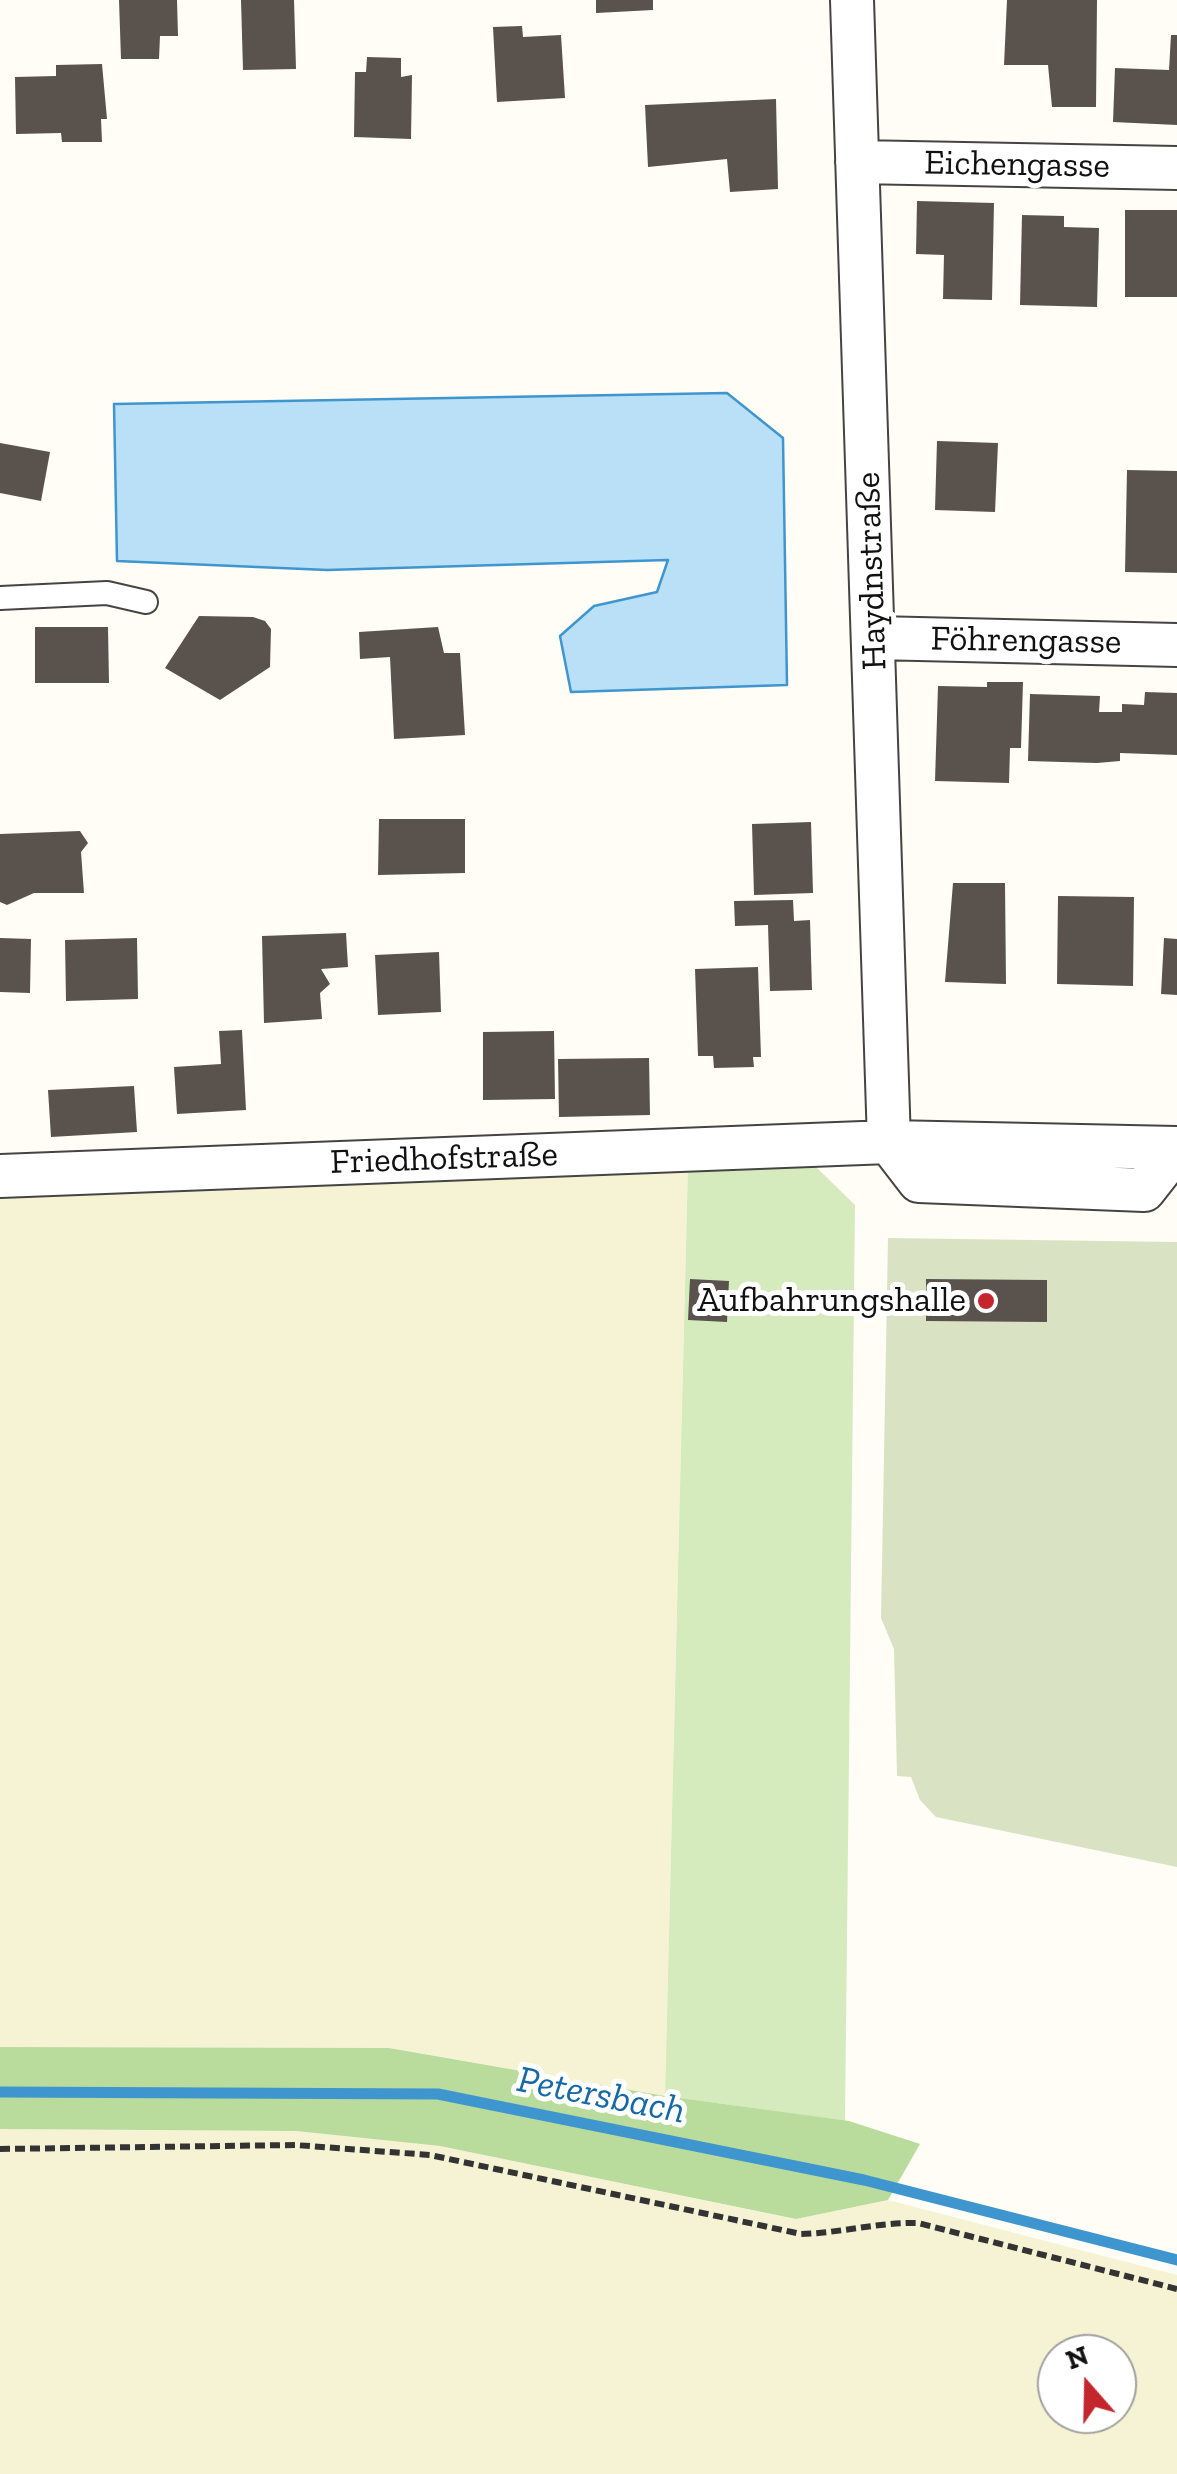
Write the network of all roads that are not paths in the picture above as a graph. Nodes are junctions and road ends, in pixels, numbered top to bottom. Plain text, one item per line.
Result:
1 (852, 0) edge
2 (857, 162) junction
3 (1177, 168) edge
4 (0, 598) edge
5 (146, 602) dead end
6 (875, 638) junction
7 (1177, 645) edge
8 (889, 1142) junction
9 (0, 1176) edge

1 - 2 street, Haydnstraße
2 - 3 street, Eichengasse
2 - 6 street, Haydnstraße
4 - 5 lane
6 - 7 street, Föhrengasse
6 - 8 street, Haydnstraße
8 - 8 street, Friedhofstraße
8 - 9 street, Friedhofstraße

